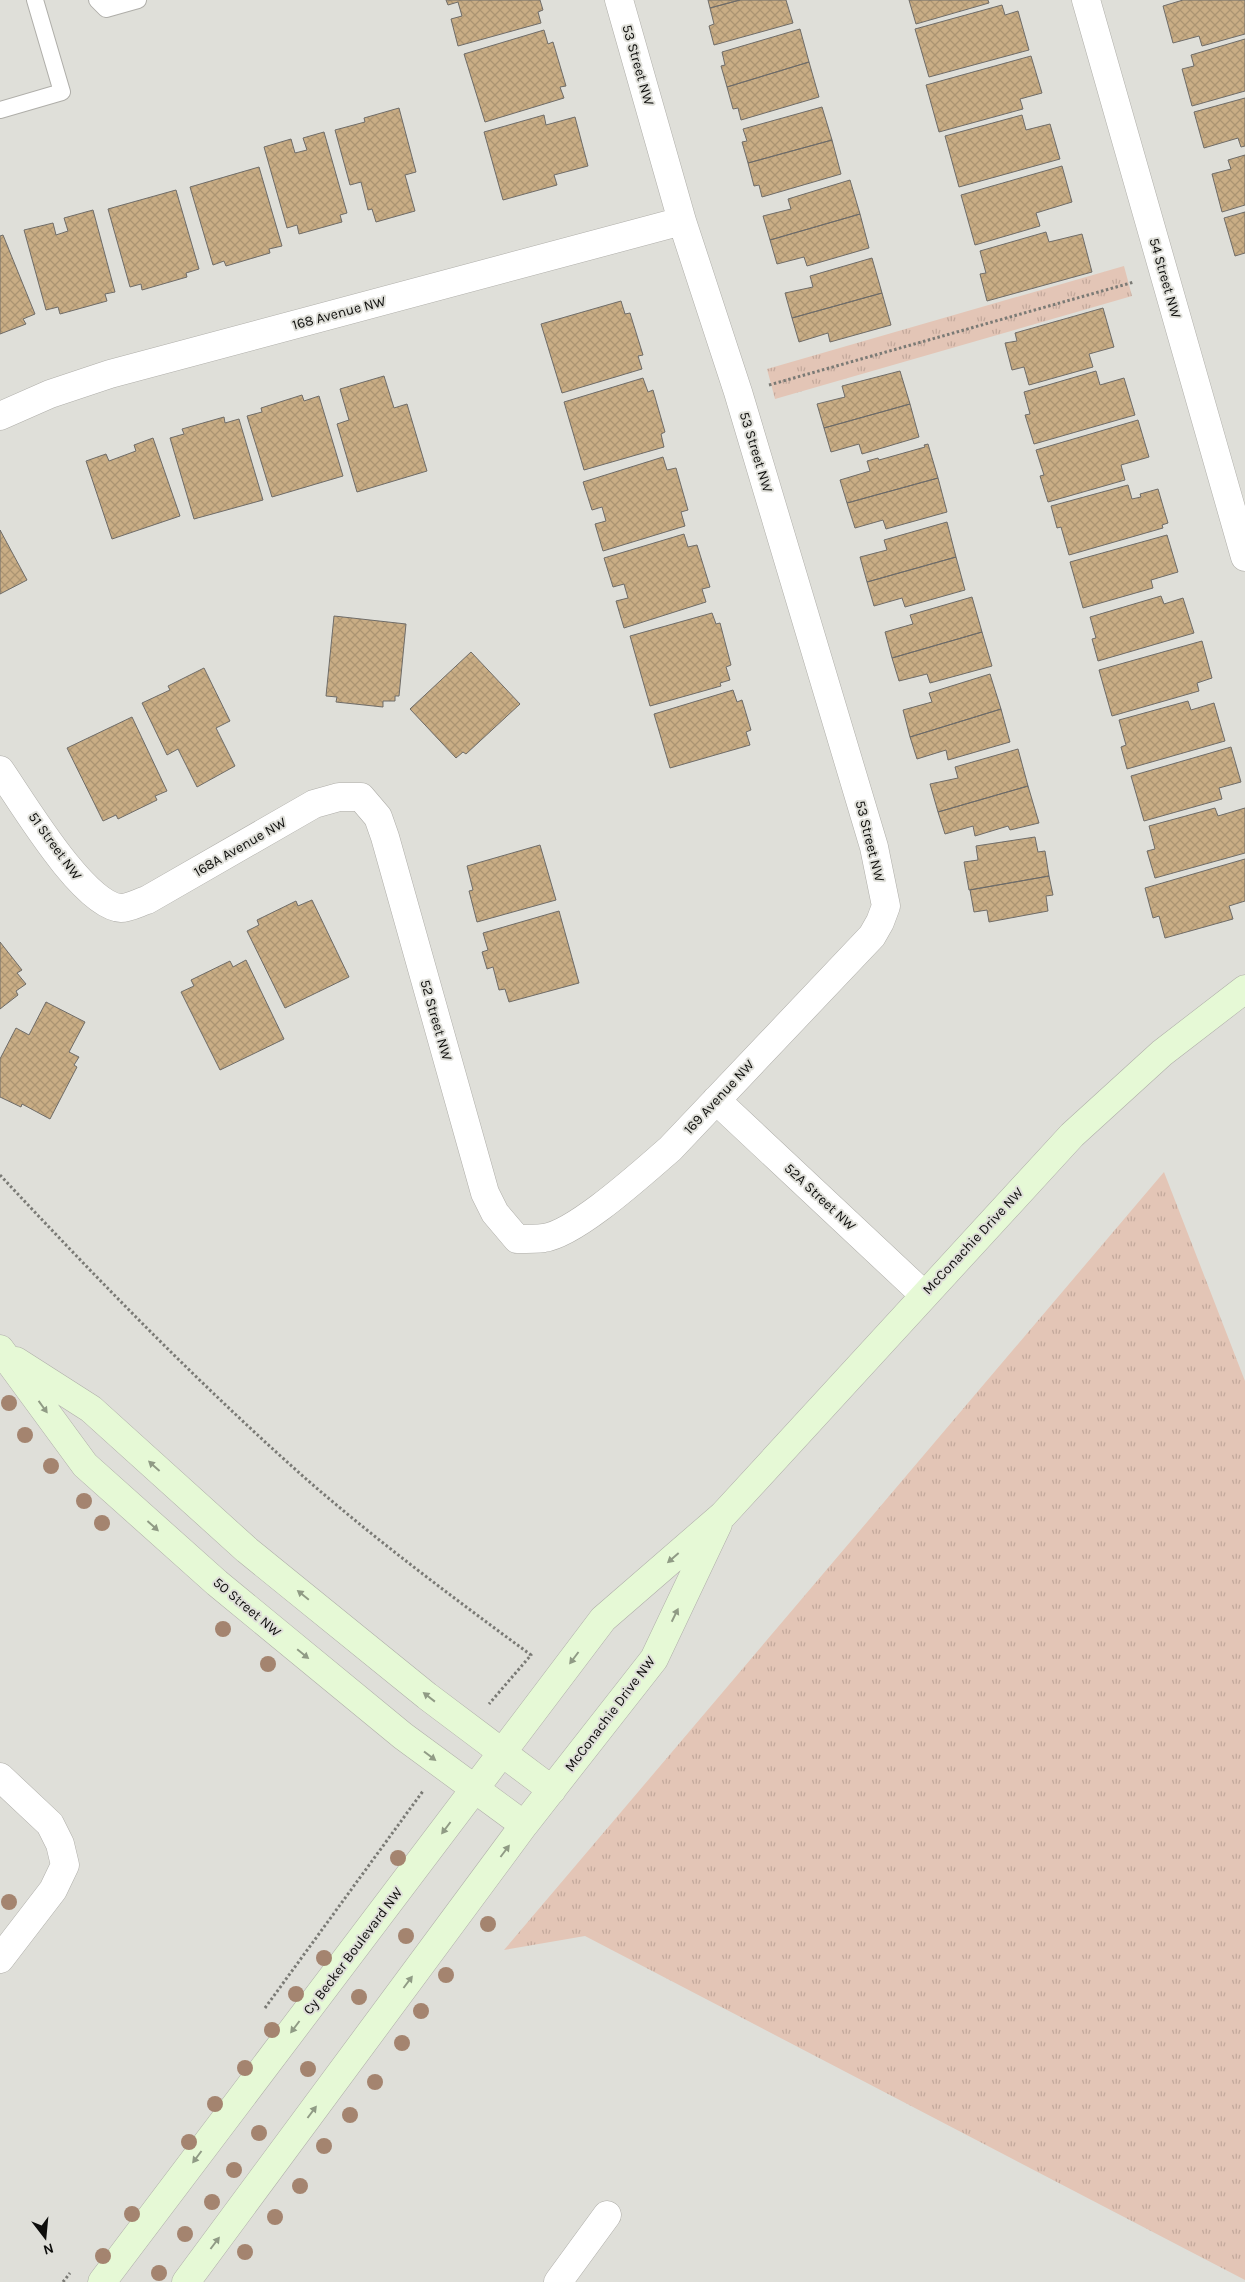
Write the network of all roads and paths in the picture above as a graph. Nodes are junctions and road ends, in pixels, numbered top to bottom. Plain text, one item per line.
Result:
1 (35, 0) edge
2 (97, 0) edge
3 (138, 0) edge
4 (619, 0) edge
5 (1086, 0) edge
6 (0, 110) edge
7 (682, 221) junction
8 (1163, 273) junction
9 (738, 392) junction
10 (0, 416) edge
11 (1245, 556) edge
12 (0, 770) edge
13 (361, 797) joint
14 (886, 906) joint
15 (122, 908) joint
16 (1245, 989) edge
17 (716, 1100) junction
18 (0, 1175) edge
19 (517, 1239) joint
20 (924, 1294) junction
21 (2, 1351) edge
22 (723, 1514) junction
23 (603, 1619) joint
24 (470, 1729) junction
25 (503, 1753) junction
26 (443, 1766) junction
27 (0, 1777) edge
28 (476, 1790) junction
29 (552, 1790) junction
30 (524, 1825) junction
31 (0, 1959) edge
32 (264, 2010) dead end
33 (607, 2215) dead end
34 (75, 2266) dead end
35 (63, 2282) edge
36 (102, 2282) edge
37 (186, 2282) edge
38 (558, 2282) edge

1 - 6 lane
2 - 3 lane
4 - 7 street, 53 Street NW
5 - 8 street, 54 Street NW
7 - 9 street, 53 Street NW
7 - 10 street, 168 Avenue NW
8 - 9 path
8 - 11 street, 54 Street NW
9 - 14 street, 53 Street NW
12 - 15 street, 51 Street NW
13 - 15 street, 168A Avenue NW
13 - 19 street, 52 Street NW
14 - 17 street, 169 Avenue NW
16 - 20 street, McConachie Drive NW
17 - 19 street, 169 Avenue NW
17 - 20 street, 52A Street NW
18 - 24 path
20 - 22 street, McConachie Drive NW
24 -> 21 street, 50 Street NW
21 -> 26 street, 50 Street NW
22 -> 23 street, McConachie Drive NW
29 -> 22 street, McConachie Drive NW
23 -> 25 street, Cy Becker Boulevard NW
24 - 25 street, 50 Street NW
25 - 28 street, Cy Becker Boulevard NW
25 - 29 street, 50 Street NW
26 - 28 street, 50 Street NW
26 - 32 path
27 - 31 street
28 - 30 street, 50 Street NW
28 -> 36 street, Cy Becker Boulevard NW
29 - 30 street, McConachie Drive NW
37 -> 30 street
33 - 38 street
34 - 35 path

